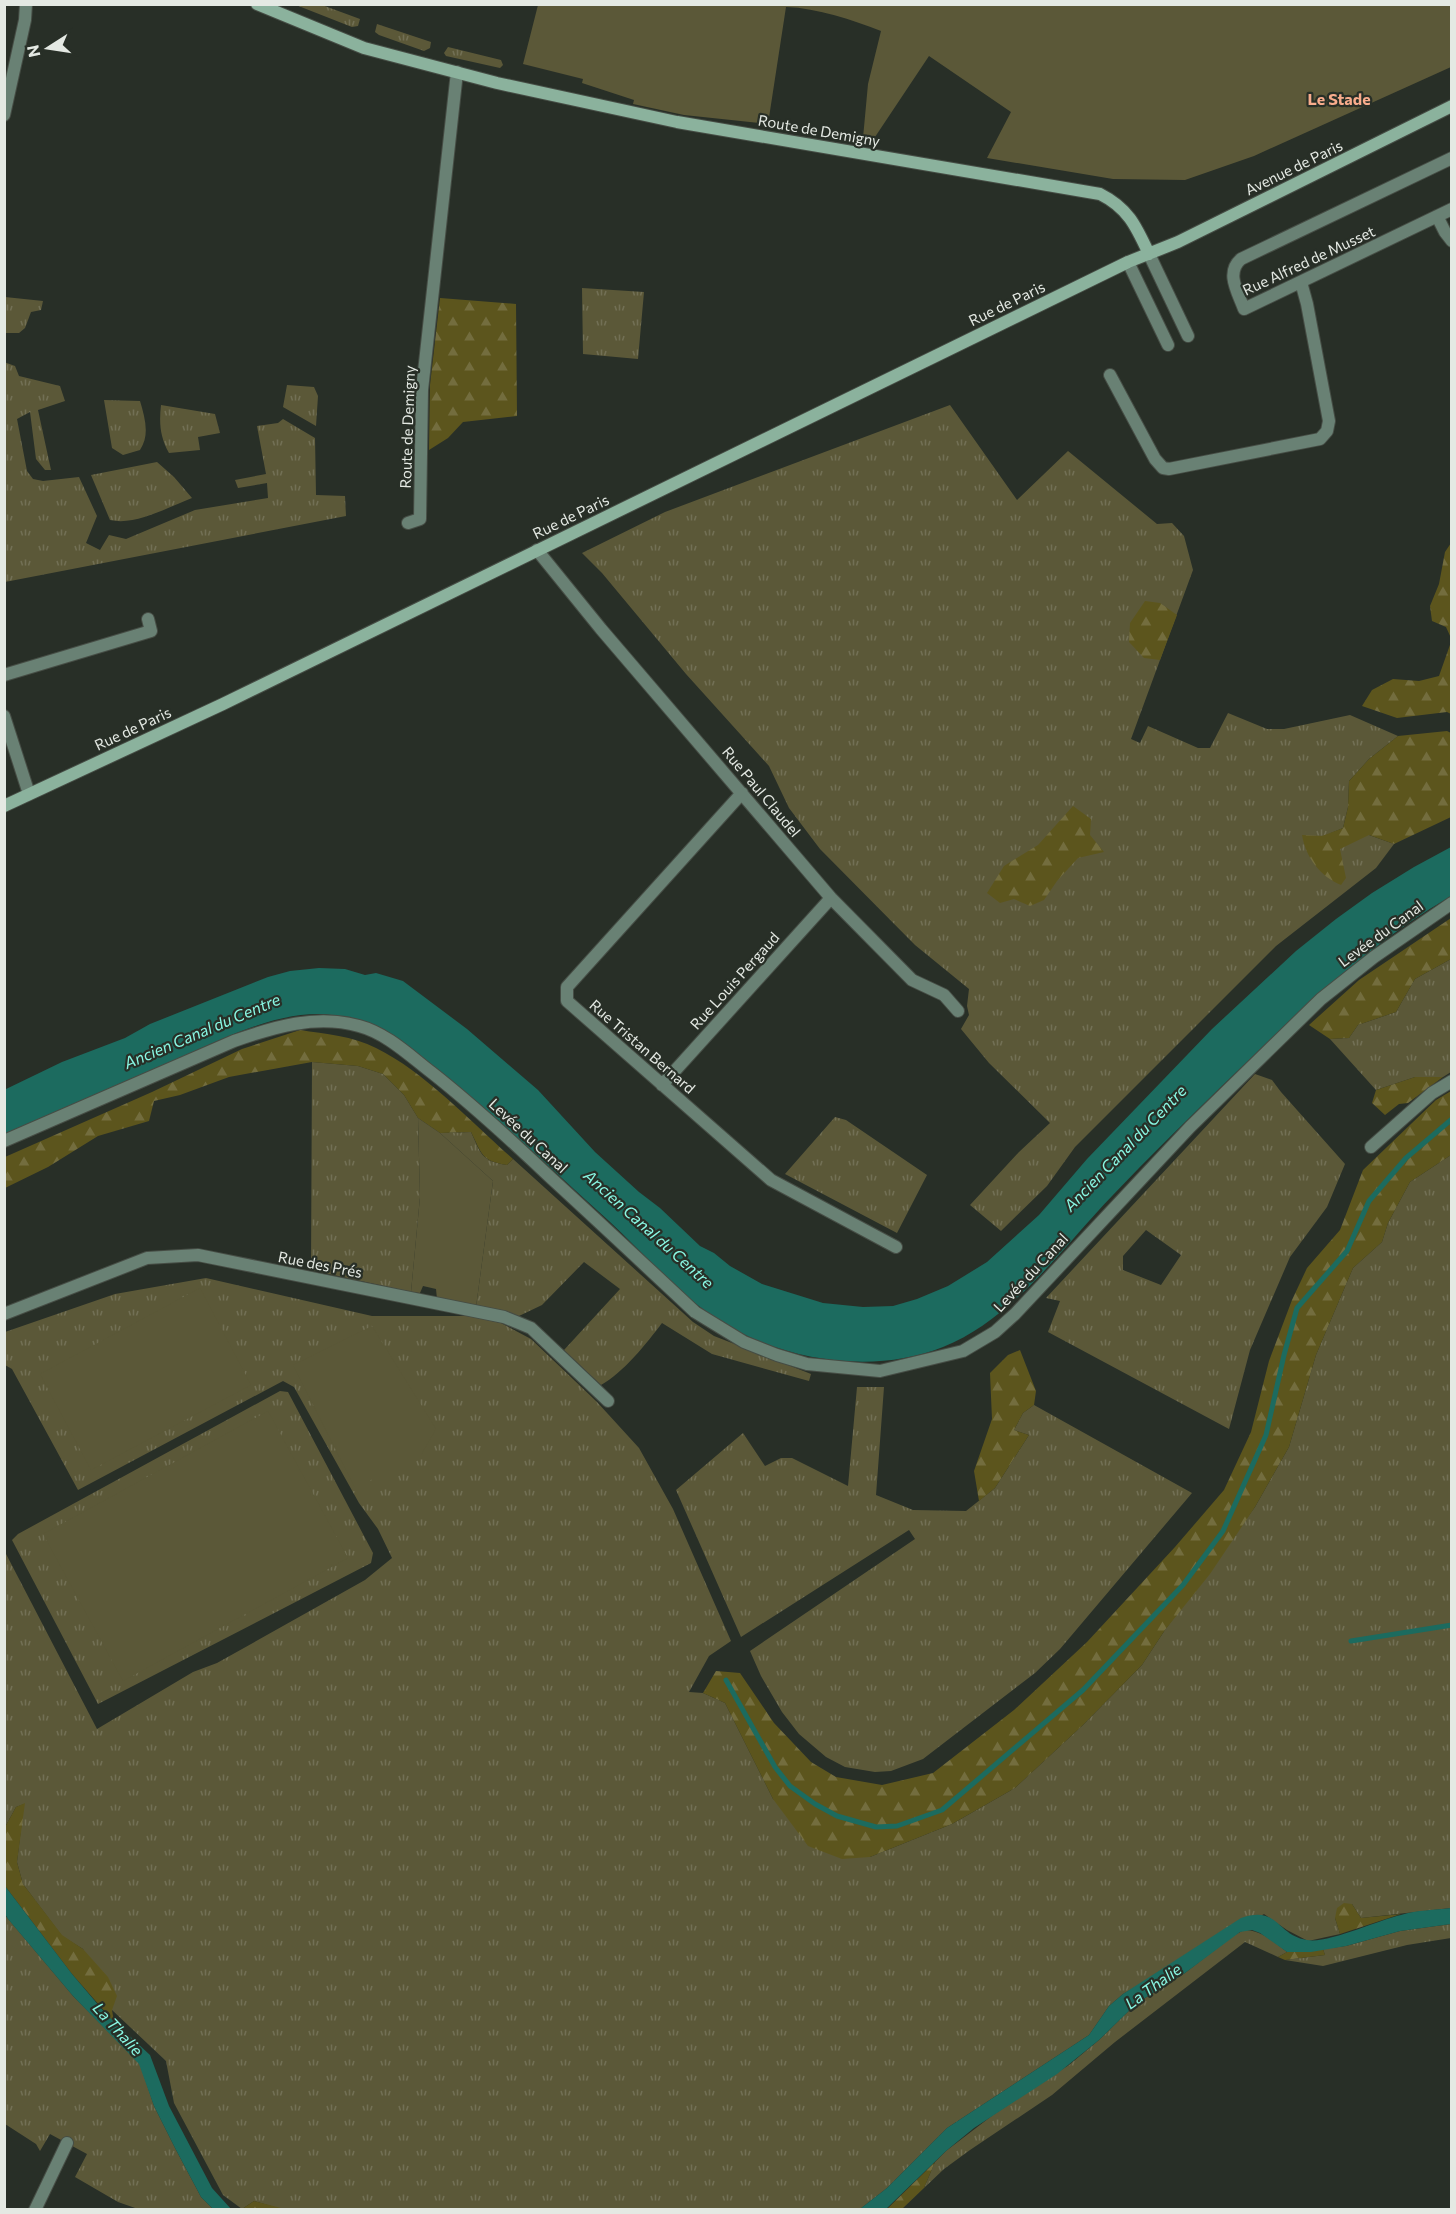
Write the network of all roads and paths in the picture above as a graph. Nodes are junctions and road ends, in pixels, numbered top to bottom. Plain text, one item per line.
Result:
1 (26, 4) edge
2 (257, 4) edge
3 (456, 72) junction
4 (1452, 106) edge
5 (4, 116) edge
6 (1452, 158) edge
7 (1452, 209) edge
8 (1437, 216) junction
9 (1452, 241) edge
10 (1149, 254) junction
11 (1128, 261) junction
12 (1301, 282) junction
13 (1188, 336) dead end
14 (1168, 345) dead end
15 (1110, 375) dead end
16 (408, 523) dead end
17 (537, 550) junction
18 (148, 619) dead end
19 (4, 675) edge
20 (4, 716) edge
21 (742, 793) junction
22 (29, 794) junction
23 (4, 806) edge
24 (831, 898) junction
25 (1452, 903) edge
26 (958, 1011) dead end
27 (1452, 1081) edge
28 (662, 1085) junction
29 (4, 1141) edge
30 (1371, 1148) dead end
31 (896, 1247) dead end
32 (4, 1314) edge
33 (608, 1401) dead end
34 (67, 2143) dead end
35 (35, 2210) edge

1 - 5 street
2 - 3 main road, Route de Demigny
3 - 10 main road, Route de Demigny
3 - 16 street, Route de Demigny
4 - 10 main road, Avenue de Paris
6 - 12 street, Rue Alfred de Musset
7 - 8 street, Rue Alfred de Musset
8 - 9 street
8 - 12 street, Rue Alfred de Musset
10 - 11 main road, Rue de Paris
10 - 13 street
11 - 14 street
11 - 17 main road, Rue de Paris
12 - 15 street
17 - 21 street, Rue Paul Claudel
17 - 22 main road, Rue de Paris
18 - 19 street
20 - 22 street
21 - 24 street, Rue Paul Claudel
21 - 28 street, Rue Tristan Bernard
22 - 23 main road, Rue de Paris
24 - 26 street, Rue Paul Claudel
24 - 28 street, Rue Louis Pergaud
25 - 29 street, Levée du Canal
27 - 30 street
28 - 31 street, Rue Tristan Bernard
32 - 33 street, Rue des Prés
34 - 35 street

